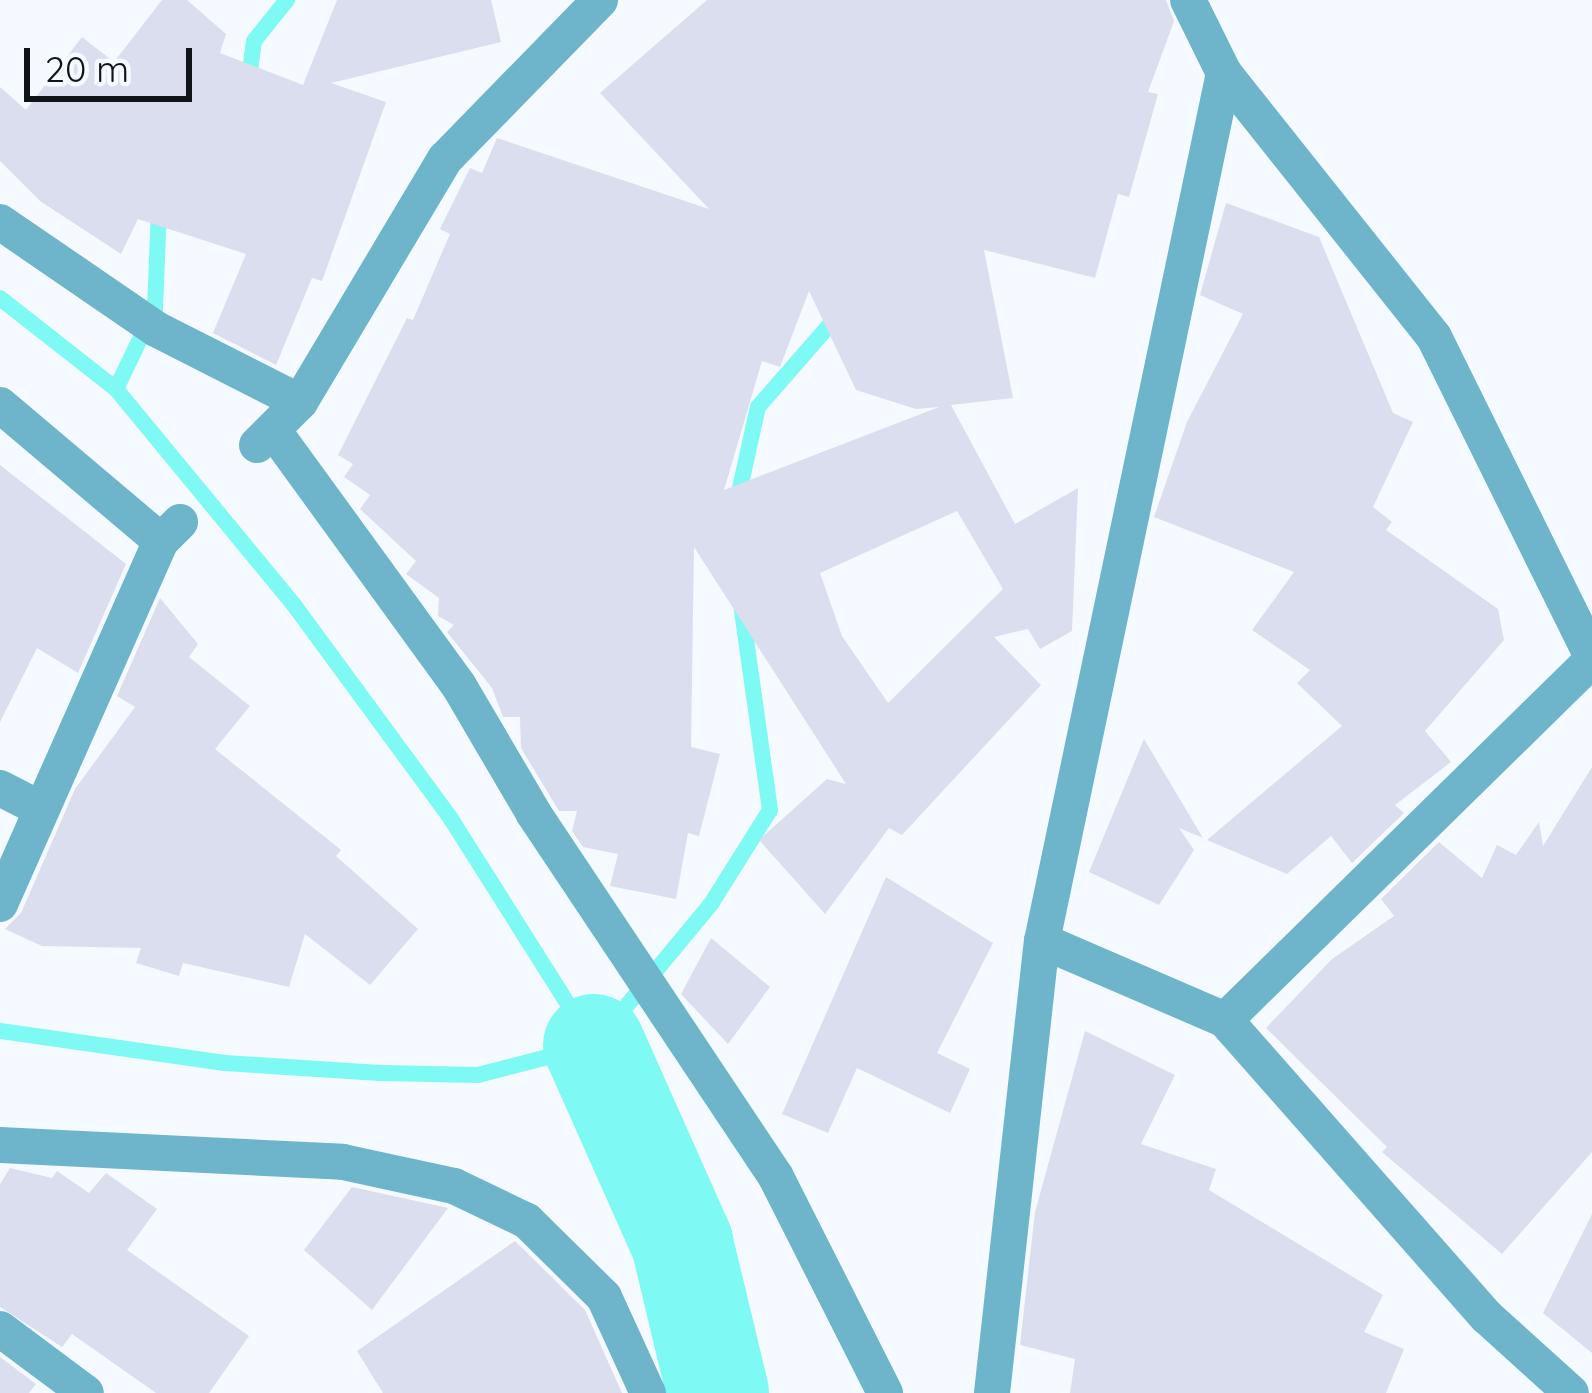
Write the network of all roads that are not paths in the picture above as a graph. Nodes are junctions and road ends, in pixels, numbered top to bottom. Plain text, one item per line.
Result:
1 (601, 0) edge
2 (1188, 0) edge
3 (1224, 73) junction
4 (0, 223) edge
5 (300, 402) junction
6 (0, 405) edge
7 (1592, 658) edge
8 (0, 788) edge
9 (37, 807) junction
10 (0, 904) edge
11 (1042, 941) junction
12 (1225, 1020) junction
13 (0, 1145) edge
14 (0, 1329) edge
15 (86, 1393) edge
16 (649, 1393) edge
17 (885, 1393) edge
18 (992, 1393) edge
19 (1571, 1393) edge

1 - 5 street
2 - 3 street
3 - 7 street
3 - 11 street
4 - 5 street
5 - 17 street
6 - 9 street
7 - 12 street
8 - 9 street
9 - 10 street
11 - 12 street
11 - 18 street
12 - 19 street
13 - 16 street
14 - 15 street

